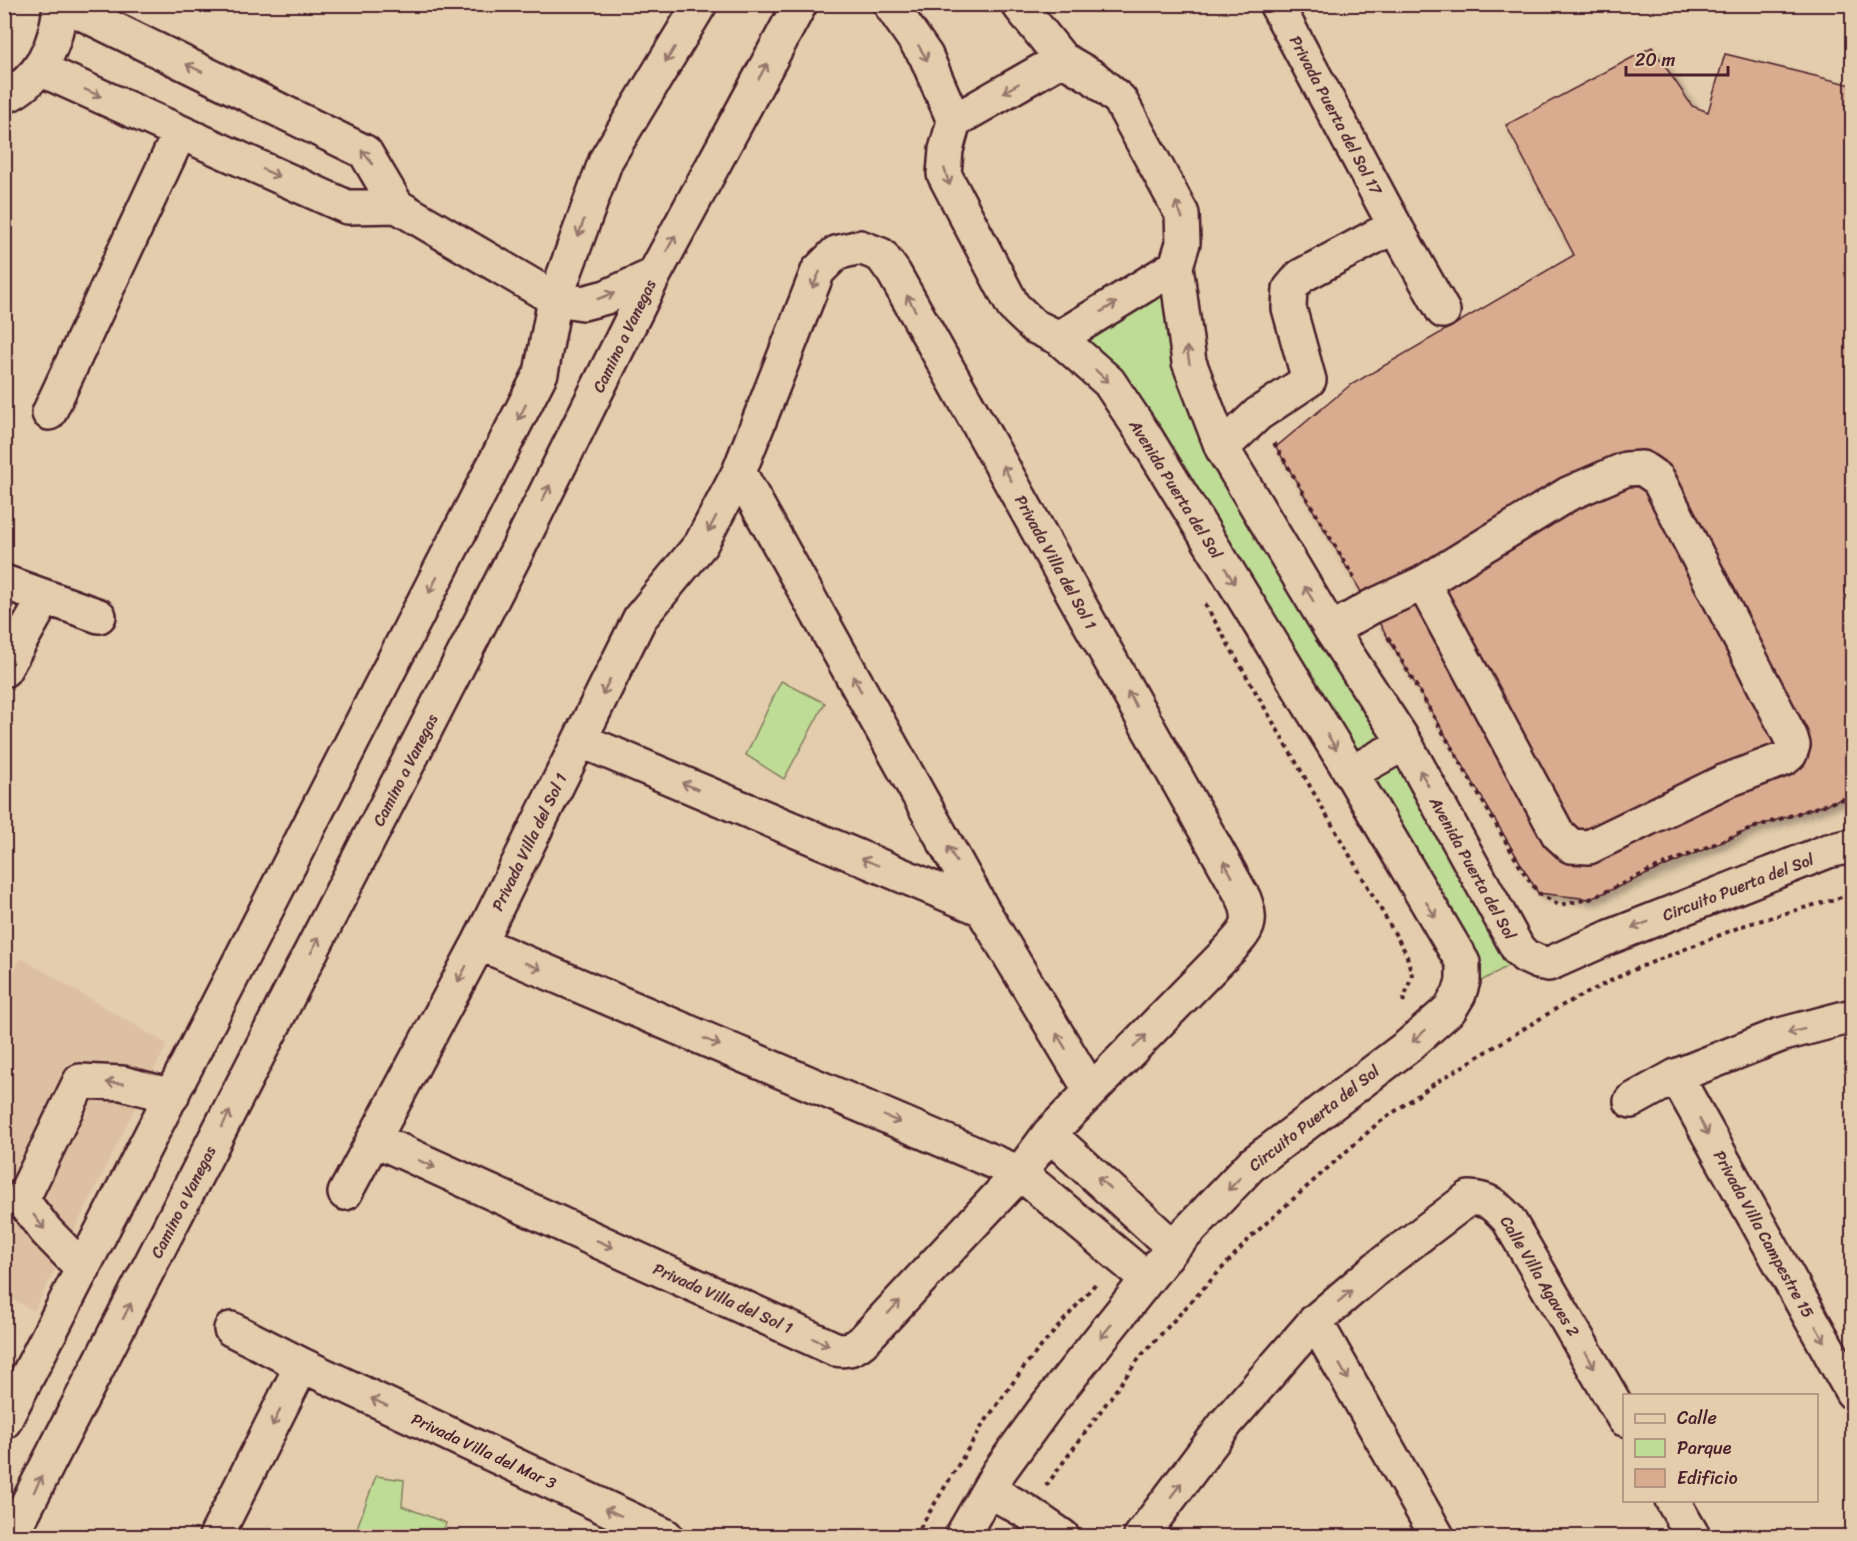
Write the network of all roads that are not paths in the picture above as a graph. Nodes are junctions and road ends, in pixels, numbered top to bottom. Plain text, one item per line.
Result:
1 (62, 4) edge
2 (700, 4) edge
3 (890, 4) edge
4 (1018, 4) edge
5 (1276, 4) edge
6 (785, 14) edge
7 (1062, 59) junction
8 (40, 69) junction
9 (4, 98) edge
10 (954, 121) junction
11 (180, 132) junction
12 (398, 207) junction
13 (1395, 226) junction
14 (1176, 266) junction
15 (654, 275) junction
16 (555, 298) junction
17 (1443, 311) dead end
18 (1059, 338) junction
19 (49, 413) dead end
20 (1222, 448) junction
21 (739, 472) junction
22 (4, 582) edge
23 (1423, 582) junction
24 (45, 598) junction
25 (99, 616) dead end
26 (1331, 630) junction
27 (4, 670) edge
28 (580, 740) junction
29 (1405, 743) junction
30 (1350, 773) junction
31 (1852, 846) edge
32 (982, 909) junction
33 (479, 943) junction
34 (1525, 956) joint
35 (1459, 994) joint
36 (1852, 1016) edge
37 (1676, 1076) junction
38 (1091, 1091) junction
39 (171, 1096) junction
40 (1631, 1101) dead end
41 (1049, 1134) junction
42 (374, 1139) junction
43 (1020, 1173) junction
44 (345, 1192) dead end
45 (1173, 1246) junction
46 (83, 1269) junction
47 (1147, 1279) junction
48 (1315, 1322) junction
49 (231, 1329) dead end
50 (302, 1365) junction
51 (1852, 1392) edge
52 (1623, 1417) edge
53 (4, 1422) edge
54 (989, 1490) junction
55 (1673, 1502) edge
56 (1151, 1532) edge
57 (965, 1535) edge
58 (11, 1536) edge
59 (216, 1536) edge
60 (666, 1536) edge
61 (1062, 1536) edge
62 (1437, 1536) edge
63 (1693, 1536) edge

1 - 8 street
12 -> 1 street
2 -> 16 street
3 -> 10 street
4 - 7 street, Avenida Puerta del Sol
5 - 13 street, Privada Puerta del Sol 17
15 -> 6 street, Camino a Vanegas
7 -> 10 street
14 -> 7 street, Avenida Puerta del Sol
8 - 9 street
8 -> 11 street
10 -> 18 street, Avenida Puerta del Sol
11 -> 12 street
11 - 19 street
12 - 16 street
13 - 17 street, Privada Puerta del Sol 17
13 - 20 street
18 -> 14 street
20 -> 14 street, Avenida Puerta del Sol
16 -> 15 street
58 -> 15 street, Camino a Vanegas
16 -> 39 street
18 -> 30 street, Avenida Puerta del Sol
26 -> 20 street, Avenida Puerta del Sol
21 -> 28 street, Privada Villa del Sol 1
32 -> 21 street
38 -> 21 street, Privada Villa del Sol 1
22 - 24 street
23 - 23 street
23 - 26 street
24 - 25 street
24 - 27 street
26 - 29 street, Avenida Puerta del Sol
32 -> 28 street
28 - 33 street, Privada Villa del Sol 1
29 - 30 street
34 -> 29 street, Avenida Puerta del Sol
30 -> 35 street, Avenida Puerta del Sol
31 -> 34 street, Circuito Puerta del Sol
38 -> 32 street
33 -> 42 street, Privada Villa del Sol 1
33 -> 43 street
35 -> 45 street, Circuito Puerta del Sol
36 -> 37 street
37 - 40 street
37 -> 51 street, Privada Villa Campestre 15
38 - 41 street, Privada Villa del Sol 1
39 - 46 street
39 -> 46 street
41 - 43 street, Privada Villa del Sol 1
45 -> 41 street
42 -> 43 street, Privada Villa del Sol 1
42 - 44 street, Privada Villa del Sol 1
43 - 47 street
45 - 47 street, Circuito Puerta del Sol
46 - 53 street
47 -> 54 street, Circuito Puerta del Sol
48 -> 52 street, Calle Villa Agaves 2
56 -> 48 street, Calle Villa Agaves 2
48 -> 62 street
49 - 50 street, Privada Villa del Mar 3
50 -> 59 street
60 -> 50 street, Privada Villa del Mar 3
54 - 57 street, Circuito Puerta del Sol
54 - 61 street
55 - 63 street

